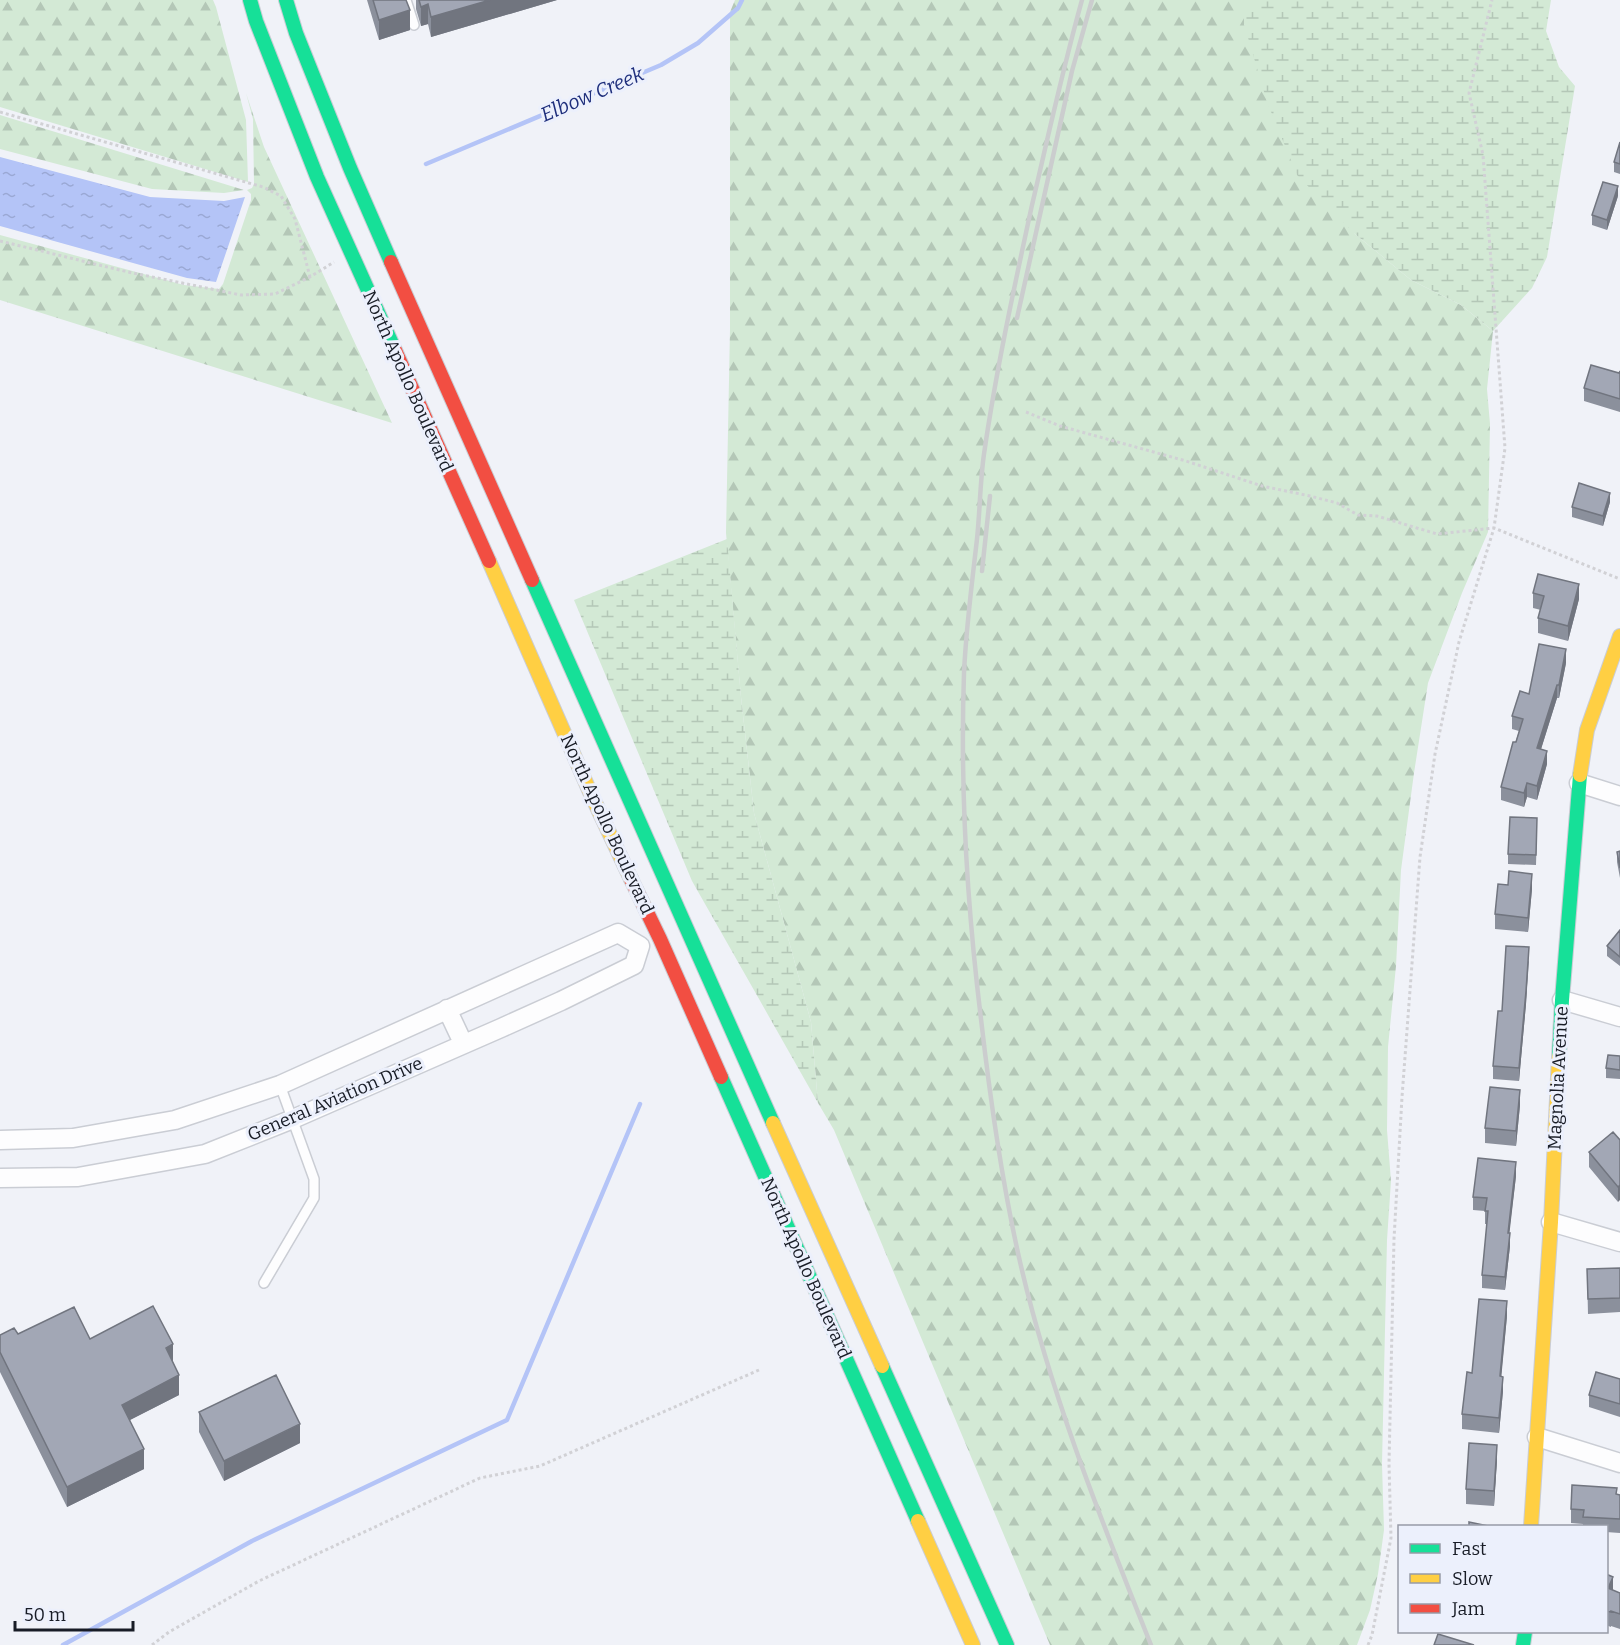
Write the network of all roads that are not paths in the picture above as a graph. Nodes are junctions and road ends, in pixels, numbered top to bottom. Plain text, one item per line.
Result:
1 (250, 0) edge
2 (286, 0) edge
3 (406, 0) edge
4 (414, 25) dead end
5 (1620, 636) edge
6 (1579, 783) junction
7 (1620, 796) edge
8 (686, 929) junction
9 (660, 939) junction
10 (640, 946) junction
11 (1562, 1000) junction
12 (447, 1009) junction
13 (1620, 1017) edge
14 (463, 1043) junction
15 (280, 1085) junction
16 (293, 1119) junction
17 (0, 1140) edge
18 (0, 1178) edge
19 (1551, 1222) junction
20 (1620, 1242) edge
21 (264, 1283) dead end
22 (1537, 1437) junction
23 (1620, 1463) edge
24 (1531, 1525) edge
25 (973, 1645) edge
26 (1007, 1645) edge

1 - 9 street, North Apollo Boulevard
2 - 8 street, North Apollo Boulevard
3 - 4 lane
5 - 6 street, Magnolia Avenue
6 - 7 street
6 - 11 street, Magnolia Avenue
8 - 9 street
8 - 26 street, North Apollo Boulevard
9 - 10 street
9 - 25 street, North Apollo Boulevard
10 - 12 street, General Aviation Drive
10 - 14 street, General Aviation Drive
11 - 13 street
11 - 19 street, Magnolia Avenue
12 - 14 street
12 - 15 street, General Aviation Drive
14 - 16 street, General Aviation Drive
15 - 16 lane
15 - 17 street, General Aviation Drive
16 - 18 street, General Aviation Drive
16 - 21 lane
19 - 20 street
19 - 22 street, Magnolia Avenue
22 - 23 street
22 - 24 street, Magnolia Avenue

